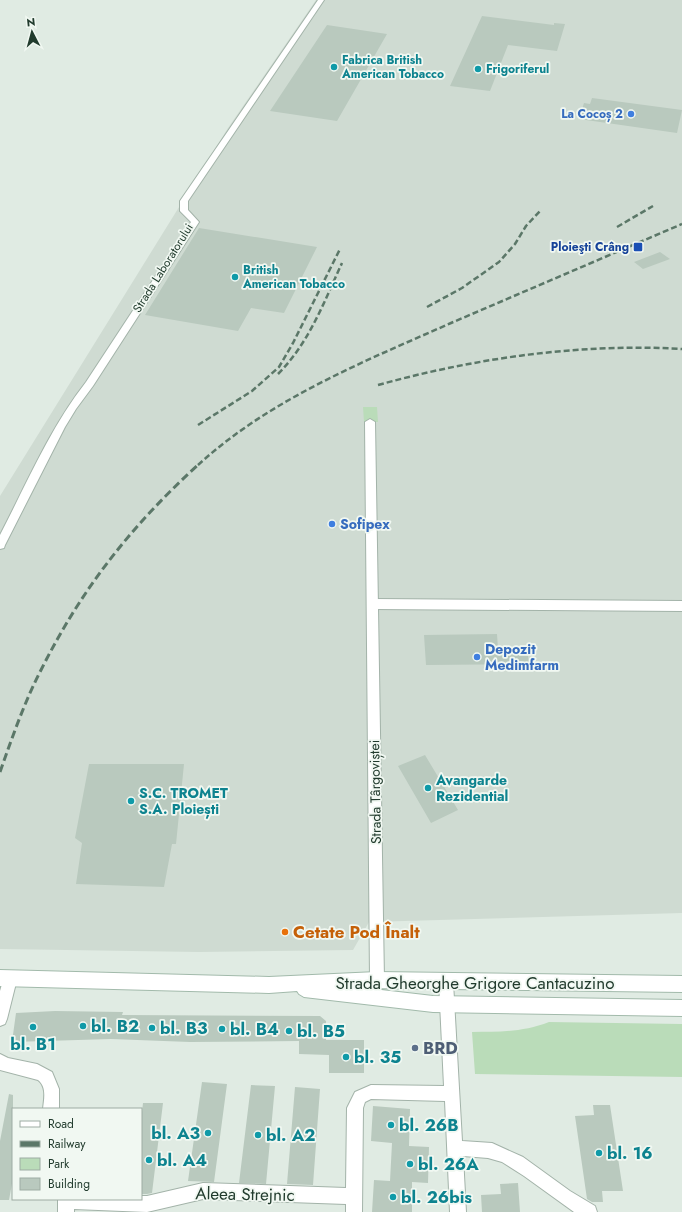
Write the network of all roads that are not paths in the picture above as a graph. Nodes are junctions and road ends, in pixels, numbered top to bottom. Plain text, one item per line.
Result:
1 (320, 0) edge
2 (370, 422) dead end
3 (0, 545) edge
4 (374, 604) junction
5 (682, 606) edge
6 (5, 978) edge
7 (377, 980) junction
8 (446, 982) junction
9 (682, 984) edge
10 (269, 985) junction
11 (378, 998) junction
12 (448, 1004) junction
13 (682, 1008) edge
14 (0, 1019) edge
15 (0, 1061) edge
16 (453, 1094) junction
17 (51, 1108) edge
18 (456, 1148) junction
19 (354, 1196) junction
20 (66, 1204) edge
21 (354, 1212) edge
22 (458, 1212) edge
23 (589, 1212) edge

1 - 3 street, Strada Laboratorului
2 - 4 street, Strada Târgoviștei
4 - 5 main road
4 - 7 street, Strada Târgoviștei
6 - 10 main road, Strada Gheorghe Grigore Cantacuzino
6 - 14 street
7 - 8 main road, Strada Gheorghe Grigore Cantacuzino
7 - 10 main road, Strada Gheorghe Grigore Cantacuzino
7 - 11 main road
8 - 9 main road, Strada Gheorghe Grigore Cantacuzino
8 - 12 street
10 - 11 main road, Strada Gheorghe Grigore Cantacuzino
11 - 12 main road, Strada Gheorghe Grigore Cantacuzino
12 - 13 main road, Strada Gheorghe Grigore Cantacuzino
12 - 16 street
15 - 17 street
16 - 18 street
16 - 19 street
18 - 22 street
18 - 23 street
19 - 20 street, Aleea Strejnic
19 - 21 street

